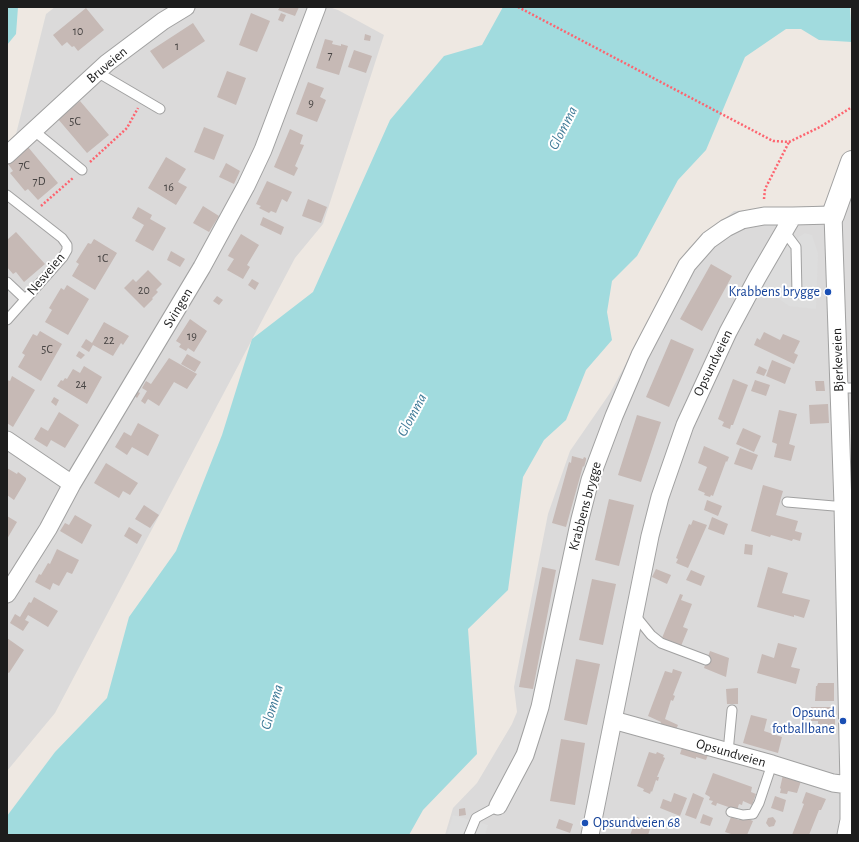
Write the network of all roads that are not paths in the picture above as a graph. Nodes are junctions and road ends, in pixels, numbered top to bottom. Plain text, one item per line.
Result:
1 (186, 7) edge
2 (317, 7) edge
3 (97, 72) junction
4 (160, 110) dead end
5 (33, 130) junction
6 (7, 155) edge
7 (852, 162) edge
8 (82, 170) dead end
9 (7, 195) edge
10 (833, 215) junction
11 (793, 216) junction
12 (784, 231) junction
13 (7, 282) edge
14 (797, 294) dead end
15 (25, 299) junction
16 (7, 320) edge
17 (845, 388) edge
18 (7, 440) edge
19 (72, 484) junction
20 (787, 502) dead end
21 (843, 505) junction
22 (7, 594) edge
23 (633, 613) junction
24 (706, 660) dead end
25 (732, 710) dead end
26 (612, 720) junction
27 (728, 752) junction
28 (772, 764) junction
29 (849, 785) junction
30 (498, 806) joint
31 (731, 812) dead end
32 (849, 825) edge
33 (469, 835) edge
34 (590, 835) edge

1 - 3 street, Bruveien
2 - 19 street, Svingen
3 - 4 lane
3 - 5 street, Bruveien
5 - 6 street, Bruveien
5 - 8 lane
7 - 10 street
9 - 15 lane, Nesveien
10 - 11 street
10 - 17 street, Bjerkeveien
11 - 12 street, Opsundveien
11 - 30 street, Krabbens brygge
12 - 14 lane
12 - 23 street, Opsundveien
13 - 15 lane
15 - 16 lane, Nesveien
17 - 21 street, Bjerkeveien
18 - 19 street
19 - 22 street, Svingen
20 - 21 lane
21 - 29 street, Bjerkeveien
23 - 24 lane
23 - 26 street, Opsundveien
25 - 27 lane
26 - 27 street, Opsundveien
26 - 34 street, Opsundveien
27 - 28 street, Opsundveien
28 - 29 street, Opsundveien
28 - 31 lane
29 - 32 street, Bjerkeveien
30 - 33 lane

